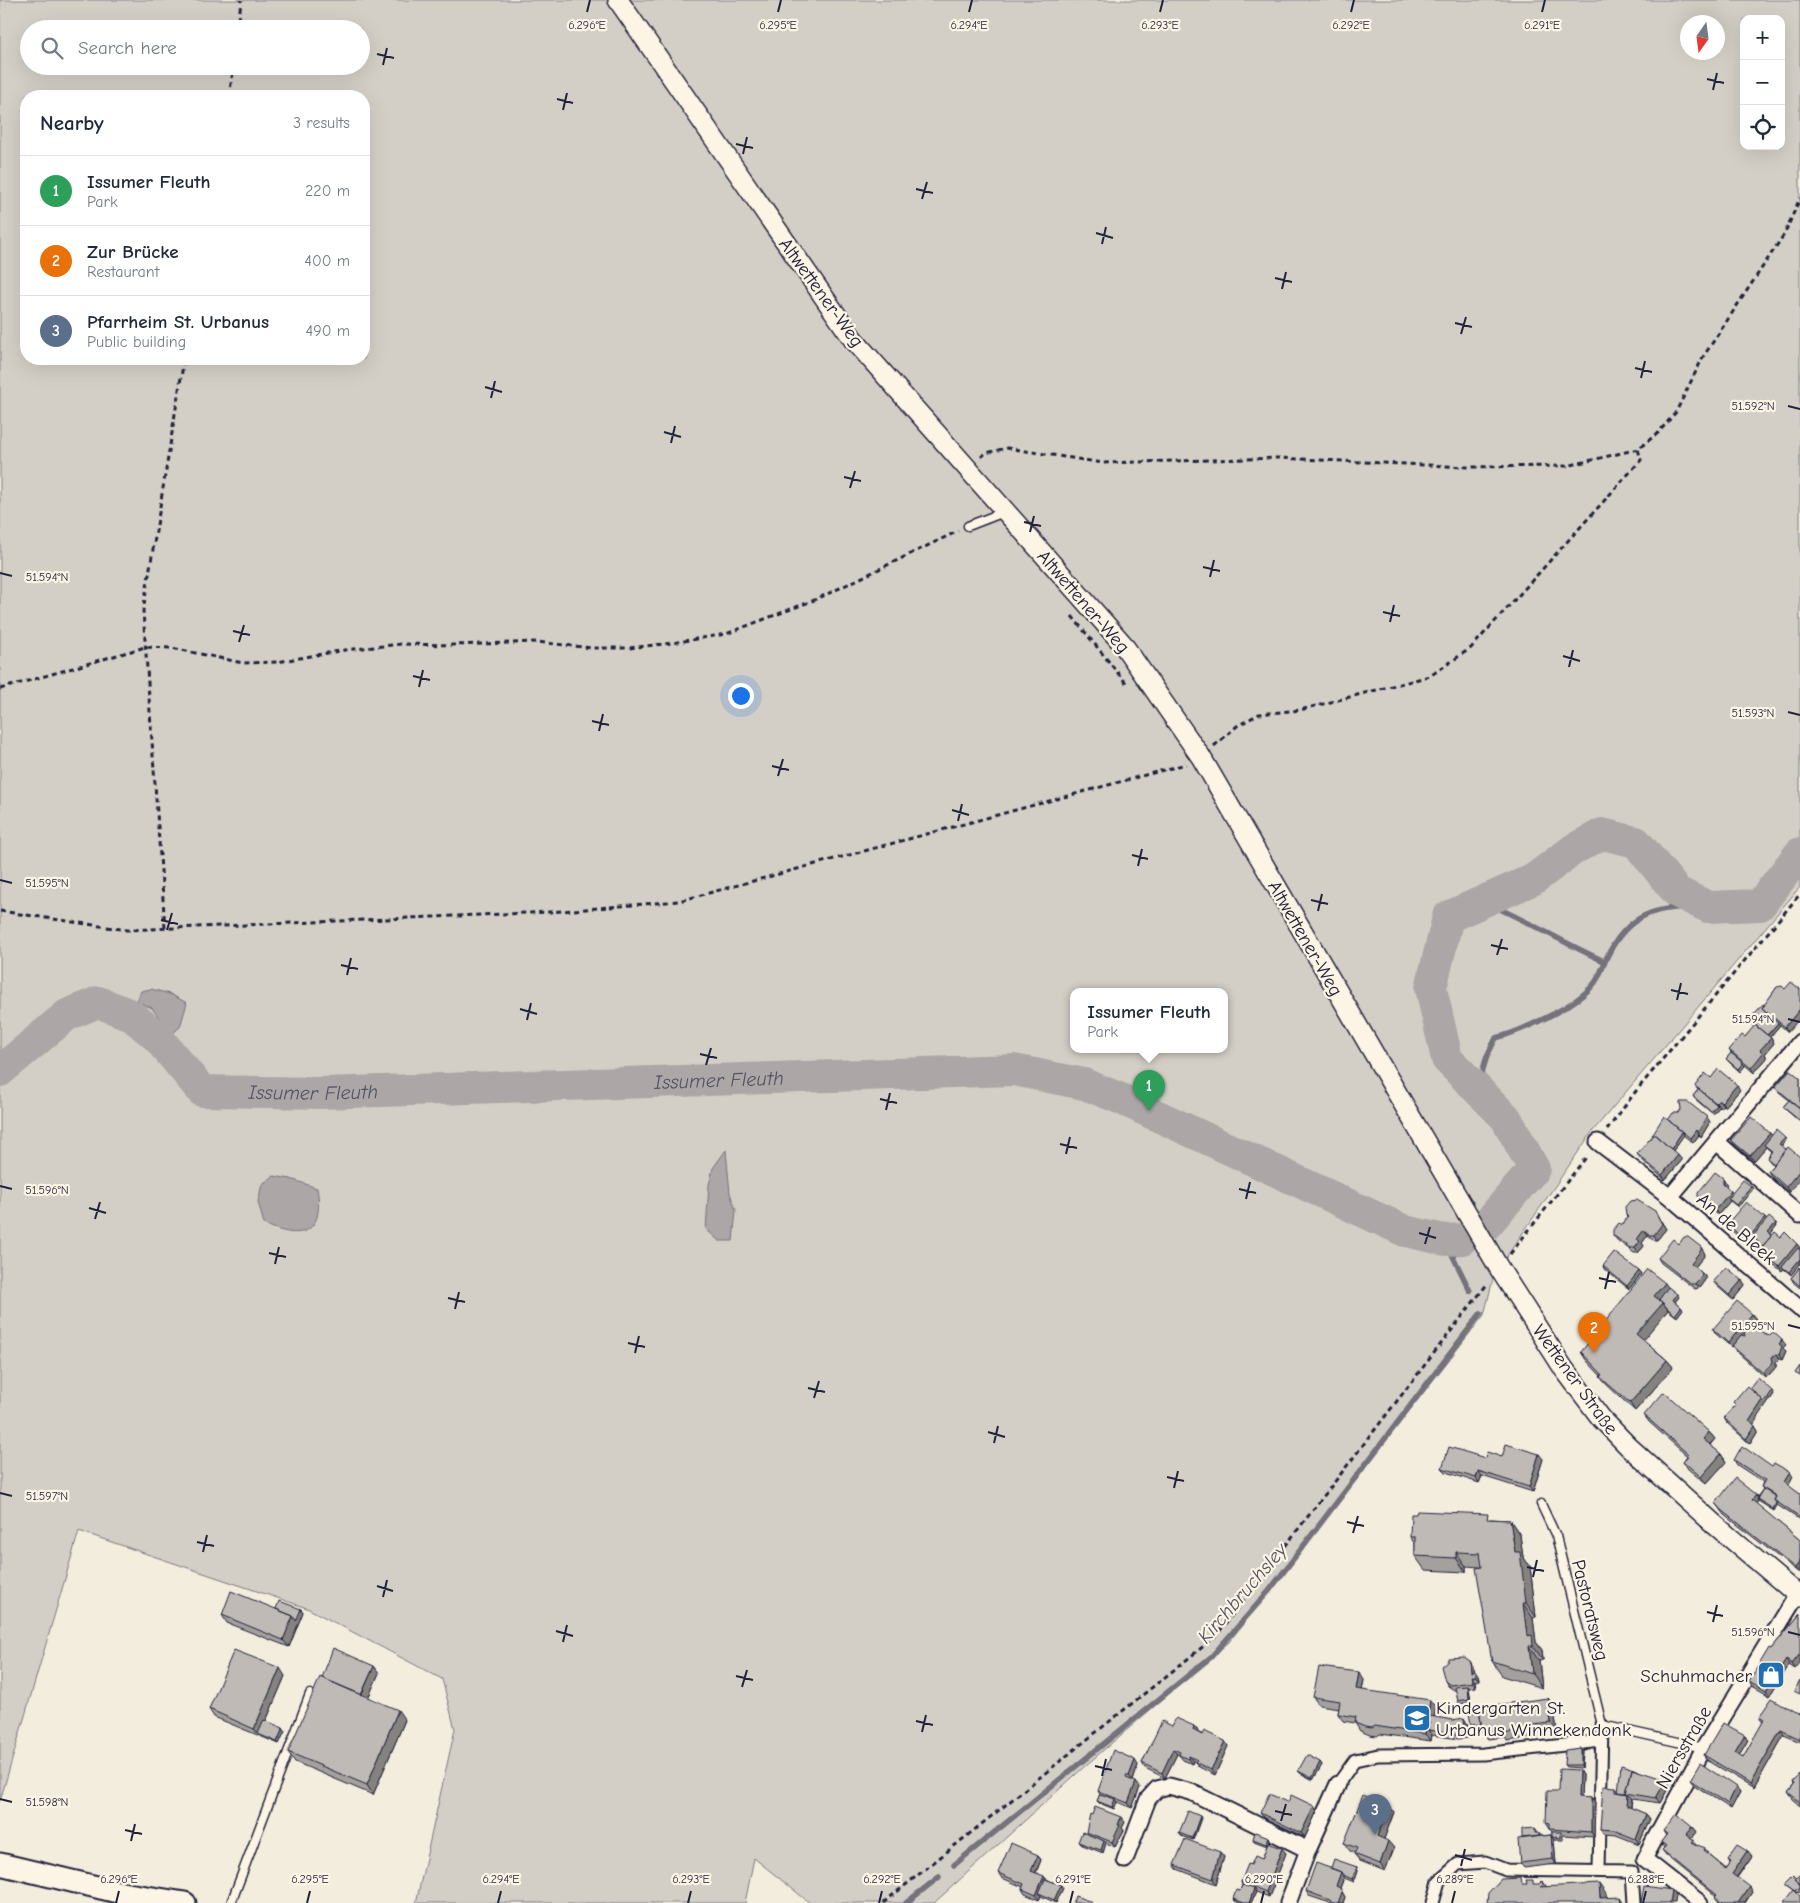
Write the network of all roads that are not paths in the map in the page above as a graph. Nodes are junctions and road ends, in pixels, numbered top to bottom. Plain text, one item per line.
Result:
1 (618, 0) edge
2 (1006, 512) junction
3 (968, 526) road end
4 (1800, 1042) edge
5 (1795, 1058) edge
6 (1598, 1142) road end
7 (1717, 1142) junction
8 (1442, 1168) joint
9 (1670, 1197) junction
10 (1800, 1215) edge
11 (1800, 1309) edge
12 (1541, 1504) dead end
13 (1799, 1594) edge
14 (310, 1694) dead end
15 (1602, 1725) junction
16 (1601, 1741) junction
17 (1704, 1748) junction
18 (1338, 1784) joint
19 (1308, 1850) junction
20 (1644, 1859) junction
21 (1125, 1860) dead end
22 (0, 1864) edge
23 (1597, 1870) junction
24 (1632, 1872) junction
25 (185, 1903) edge
26 (231, 1903) edge
27 (1288, 1903) edge
28 (1434, 1903) edge
29 (1634, 1903) edge
30 (1700, 1903) edge

1 - 2 street, Altwettener-Weg
2 - 3 lane
2 - 8 street, Altwettener-Weg
4 - 5 street, An de Bleek
5 - 7 street, An de Bleek
6 - 9 street, An de Bleek
7 - 9 street, An de Bleek
7 - 10 street
8 - 13 street, Wettener Straße
9 - 11 street, An de Bleek
12 - 15 lane, Pastoratsweg
13 - 17 street, Niersstraße
14 - 26 lane
15 - 16 street
15 - 17 lane
16 - 18 street
16 - 23 street
17 - 20 street, Niersstraße
18 - 19 street
19 - 21 street
19 - 27 street
20 - 24 street, Niersstraße
20 - 30 street
22 - 25 main road
23 - 24 street
23 - 28 street
24 - 29 street

